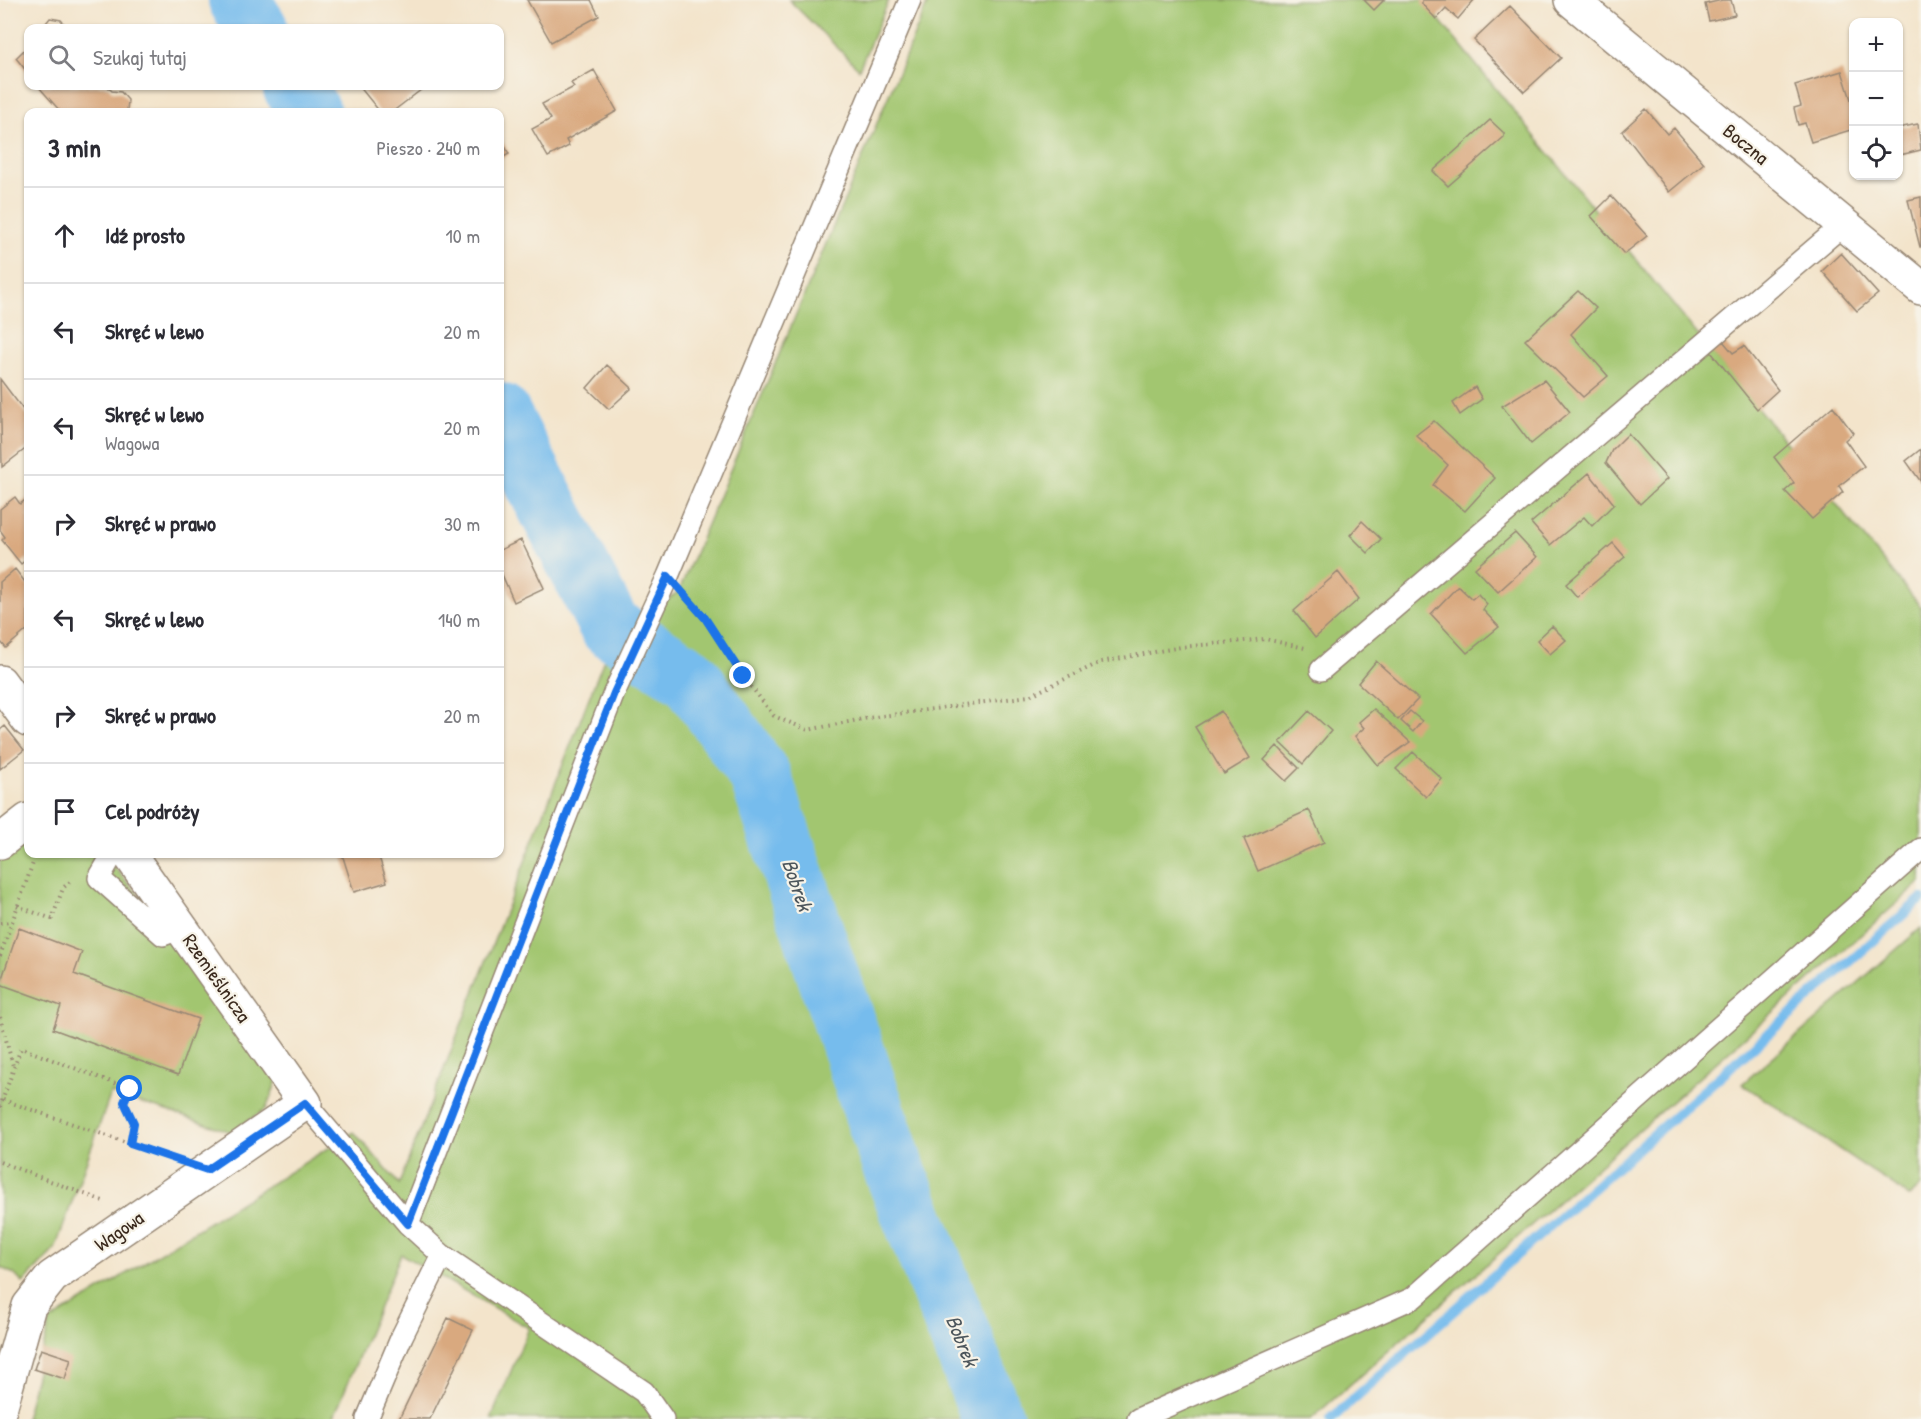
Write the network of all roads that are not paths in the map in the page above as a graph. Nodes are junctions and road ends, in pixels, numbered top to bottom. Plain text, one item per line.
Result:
1 (910, 0) edge
2 (1572, 0) edge
3 (1844, 224) junction
4 (1921, 288) edge
5 (1321, 670) dead end
6 (0, 682) edge
7 (24, 715) edge
8 (24, 823) edge
9 (0, 842) edge
10 (1921, 849) edge
11 (111, 858) edge
12 (132, 858) edge
13 (182, 928) junction
14 (305, 1103) junction
15 (408, 1224) junction
16 (442, 1255) junction
17 (0, 1409) edge
18 (367, 1419) edge
19 (663, 1419) edge
20 (1138, 1419) edge

1 - 15 lane
2 - 3 street, Boczna
3 - 4 street, Boczna
3 - 5 lane
6 - 7 street
8 - 9 street
10 - 20 lane
11 - 13 lane
12 - 13 street, Rzemieślnicza
13 - 14 street, Rzemieślnicza
14 - 15 lane
14 - 17 street, Wagowa
15 - 16 lane
16 - 18 lane
16 - 19 lane

